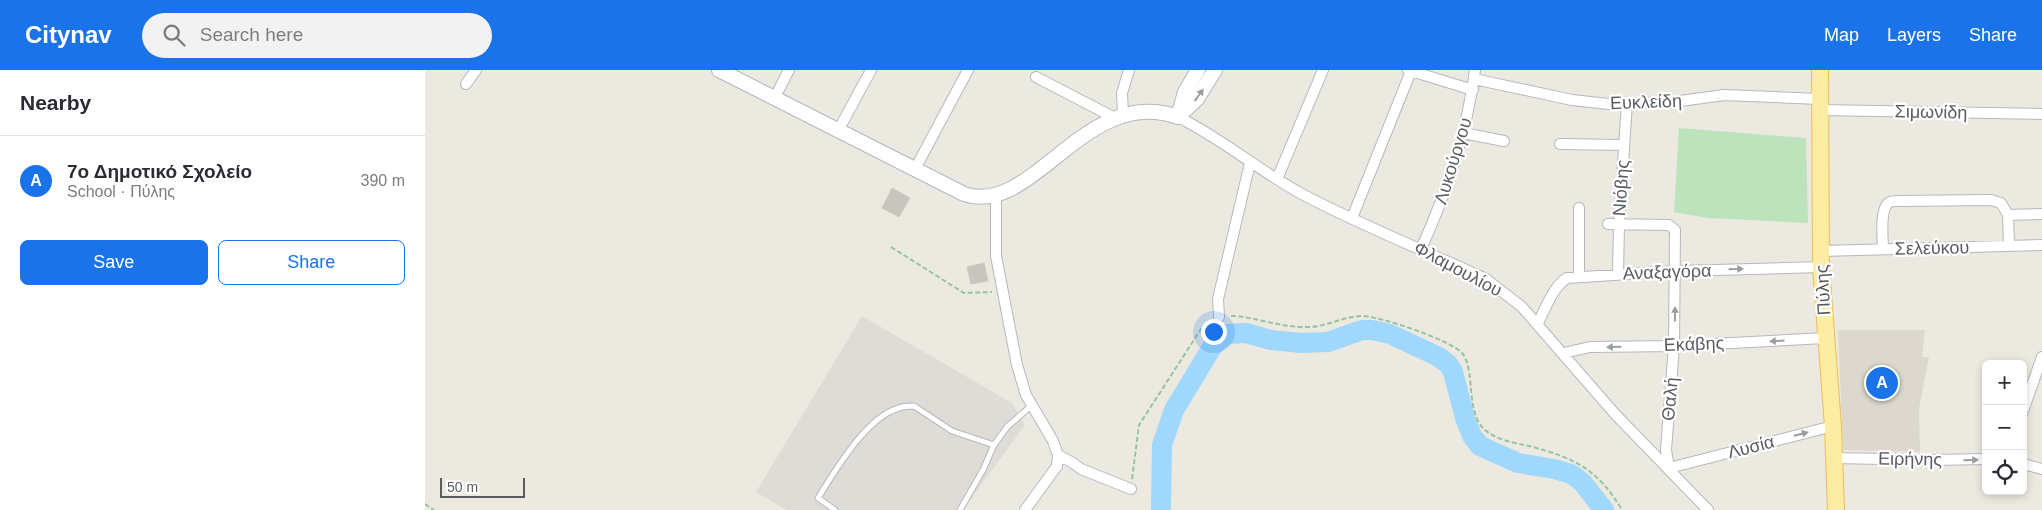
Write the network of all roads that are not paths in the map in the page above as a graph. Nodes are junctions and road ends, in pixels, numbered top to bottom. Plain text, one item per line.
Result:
1 (476, 70) edge
2 (719, 70) edge
3 (789, 70) edge
4 (871, 70) edge
5 (968, 70) edge
6 (1129, 70) edge
7 (1198, 70) edge
8 (1215, 70) edge
9 (1323, 70) edge
10 (1410, 70) edge
11 (1820, 70) edge
12 (1475, 75) edge
13 (1036, 77) dead end
14 (466, 84) dead end
15 (1473, 90) junction
16 (775, 97) junction
17 (1627, 104) junction
18 (1819, 105) junction
19 (2042, 114) edge
20 (1119, 116) junction
21 (1178, 117) junction
22 (839, 130) junction
23 (1463, 133) junction
24 (1504, 141) dead end
25 (1560, 144) dead end
26 (1624, 145) junction
27 (1250, 163) junction
28 (915, 169) junction
29 (1277, 179) junction
30 (996, 196) junction
31 (1579, 208) dead end
32 (2042, 214) edge
33 (2008, 215) junction
34 (1352, 218) junction
35 (1614, 224) junction
36 (2042, 245) edge
37 (2009, 246) junction
38 (1421, 249) junction
39 (1883, 249) junction
40 (1821, 259) junction
41 (1676, 271) junction
42 (1618, 273) junction
43 (1579, 277) junction
44 (1219, 317) road end
45 (1538, 323) junction
46 (1825, 338) junction
47 (1674, 346) junction
48 (1564, 353) junction
49 (2042, 357) edge
50 (2025, 405) edge
51 (1031, 406) junction
52 (1833, 426) junction
53 (994, 445) junction
54 (1058, 455) junction
55 (1835, 458) junction
56 (1982, 459) edge
57 (2027, 465) edge
58 (1669, 468) junction
59 (2042, 469) edge
60 (1131, 489) road end
61 (835, 510) edge
62 (959, 510) edge
63 (1025, 510) edge
64 (1708, 510) edge
65 (1836, 510) edge

1 - 14 street
2 - 16 main road
3 - 16 street
4 - 22 street
5 - 28 street
6 - 20 street
7 - 21 main road
21 -> 8 main road
9 - 29 street
10 - 15 street
10 - 34 street
11 - 18 main road, Πύλης
12 - 15 street, Λυκούργου
12 - 17 street, Ευκλείδη
13 - 20 street
15 - 23 street, Λυκούργου
16 - 22 main road
17 - 18 street, Ευκλείδη
17 - 26 street, Νιόβης
18 - 19 street, Σιμωνίδη
18 - 40 main road, Πύλης
20 - 21 main road
20 - 30 main road
21 - 27 street, Φλαμουλίου
22 - 28 main road
23 - 24 street
23 - 38 street, Λυκούργου
25 - 26 street
26 - 35 street, Νιόβης
27 - 29 street, Φλαμουλίου
27 - 44 street
28 - 30 main road
29 - 34 street, Φλαμουλίου
30 - 51 street
31 - 43 street
32 - 33 street
33 - 37 street
33 - 39 street
34 - 38 street, Φλαμουλίου
35 - 41 street, Θαλή
35 - 42 street, Νιόβης
36 - 37 street, Σελεύκου
37 - 39 street, Σελεύκου
38 - 45 street, Φλαμουλίου
39 - 40 street, Σελεύκου
41 -> 40 street, Αναξαγόρα
40 - 46 main road, Πύλης
41 - 42 street, Αναξαγόρα
47 -> 41 street, Θαλή
42 - 43 street, Αναξαγόρα
43 - 45 street, Αναξαγόρα
45 - 48 street, Φλαμουλίου
46 -> 47 street, Εκάβης
46 - 52 main road, Πύλης
47 -> 48 street, Εκάβης
47 - 58 street, Θαλή
48 - 58 street, Φλαμουλίου
49 - 50 street
51 - 53 lane
51 - 54 street
52 - 55 main road, Πύλης
58 -> 52 street, Λυσία
53 - 61 lane
53 - 62 lane
54 - 60 street
54 - 63 street
55 -> 56 street, Ειρήνης
55 - 65 main road, Πύλης
57 - 59 street
58 - 64 street, Φλαμουλίου

